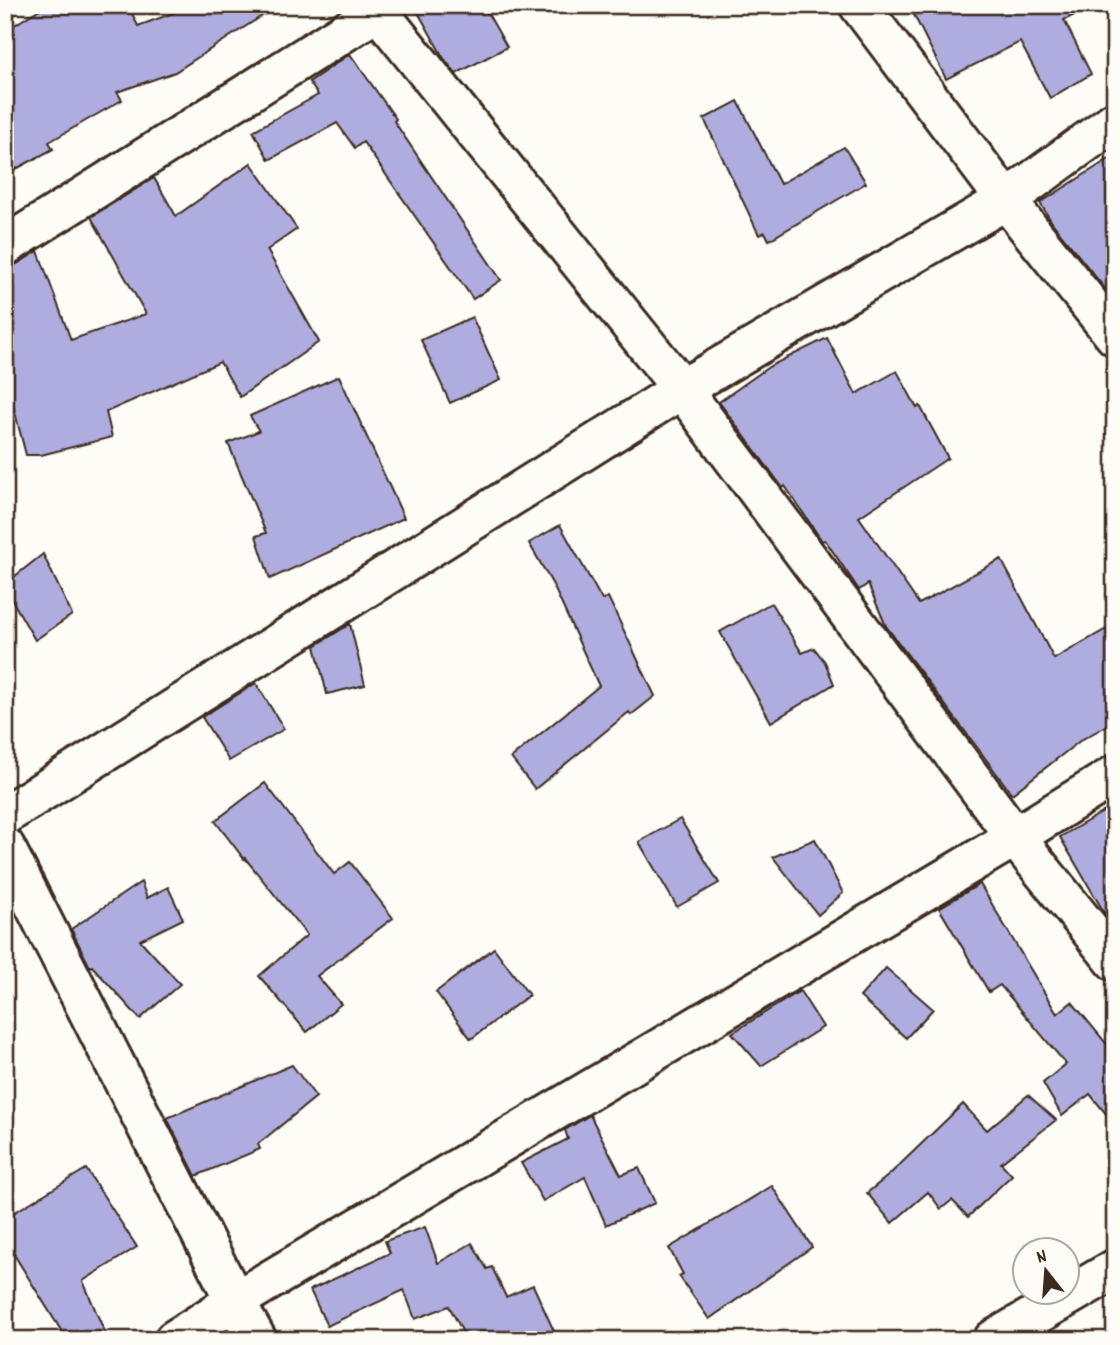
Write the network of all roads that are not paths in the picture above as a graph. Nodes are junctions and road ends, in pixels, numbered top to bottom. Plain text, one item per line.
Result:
1 (859, 5) edge
2 (380, 7) edge
3 (1115, 121) edge
4 (1006, 200) junction
5 (5, 246) edge
6 (1115, 336) edge
7 (682, 389) junction
8 (1115, 775) edge
9 (5, 815) edge
10 (1015, 837) junction
11 (5, 847) edge
12 (1115, 961) edge
13 (1115, 1269) edge
14 (235, 1301) junction
15 (174, 1340) edge
16 (257, 1340) edge
17 (993, 1340) edge

1 - 4 street
2 - 5 street
2 - 7 street
3 - 4 street
4 - 6 street
4 - 7 street
7 - 9 street
7 - 10 street
8 - 10 street
10 - 12 street
10 - 14 street
11 - 14 street
13 - 17 street
14 - 15 street
14 - 16 street

